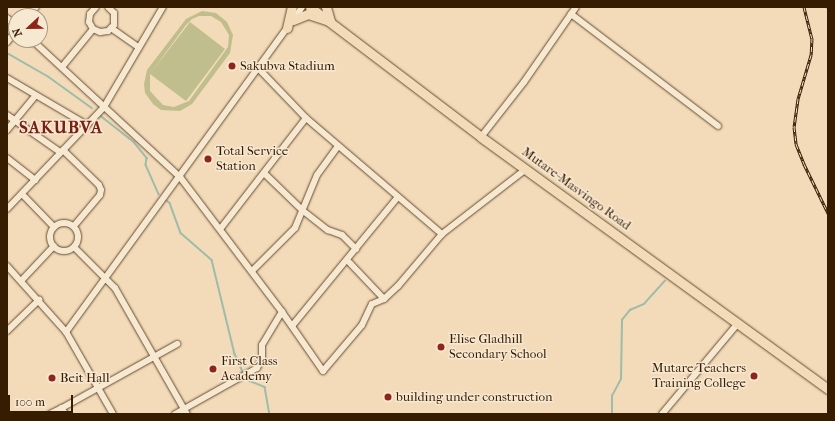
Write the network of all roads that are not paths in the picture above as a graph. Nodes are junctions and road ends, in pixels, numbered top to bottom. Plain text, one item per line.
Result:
1 (163, 7) edge
2 (292, 7) edge
3 (302, 7) edge
4 (310, 7) edge
5 (326, 7) edge
6 (576, 7) edge
7 (92, 8) edge
8 (111, 8) edge
9 (571, 14) junction
10 (293, 20) junction
11 (330, 21) junction
12 (111, 28) junction
13 (287, 28) junction
14 (93, 29) junction
15 (137, 46) junction
16 (41, 48) edge
17 (62, 67) junction
18 (259, 69) junction
19 (7, 78) edge
20 (36, 95) junction
21 (104, 107) junction
22 (7, 115) edge
23 (306, 118) junction
24 (15, 120) junction
25 (87, 125) junction
26 (718, 126) dead end
27 (7, 130) edge
28 (481, 137) junction
29 (338, 146) junction
30 (62, 151) junction
31 (7, 158) edge
32 (526, 169) junction
33 (264, 173) junction
34 (180, 176) junction
35 (35, 180) junction
36 (22, 194) junction
37 (398, 197) junction
38 (7, 209) edge
39 (302, 210) junction
40 (74, 226) junction
41 (54, 227) junction
42 (220, 228) junction
43 (442, 234) junction
44 (54, 246) junction
45 (74, 247) junction
46 (356, 248) junction
47 (348, 261) junction
48 (7, 266) edge
49 (252, 271) junction
50 (105, 278) junction
51 (21, 281) junction
52 (384, 299) junction
53 (39, 300) junction
54 (282, 312) junction
55 (738, 323) junction
56 (292, 326) junction
57 (8, 329) edge
58 (66, 332) junction
59 (177, 344) dead end
60 (155, 356) junction
61 (97, 388) junction
62 (828, 388) edge
63 (63, 411) edge
64 (185, 411) edge
65 (50, 414) edge
66 (113, 414) edge
67 (175, 414) edge
68 (662, 414) edge

1 - 15 street
2 - 13 highway
3 - 10 street
4 - 11 highway, Mutare-Masvingo Road
5 - 11 highway
6 - 9 street
7 - 14 street
8 - 12 street
9 - 26 street
9 - 28 street
10 - 11 highway
10 - 13 street
11 - 28 highway, Mutare-Masvingo Road
12 - 14 street
12 - 15 street
13 - 18 street
14 - 17 street
15 - 21 street
16 - 17 street
17 - 21 street
18 - 23 street
18 - 34 street
19 - 20 street
20 - 24 street
20 - 25 street
21 - 25 street
21 - 34 street
22 - 24 street
23 - 29 street
23 - 33 street
24 - 27 street
24 - 30 street
25 - 30 street
28 - 32 highway, Mutare-Masvingo Road
29 - 37 street
29 - 39 street
30 - 35 street
30 - 40 street
31 - 35 street
32 - 43 street
32 - 55 highway, Mutare-Masvingo Road
33 - 39 street
33 - 42 street
34 - 42 street
34 - 50 street
35 - 36 street
36 - 38 street
36 - 41 street
37 - 43 street
37 - 46 street
39 - 46 street
39 - 49 street
40 - 41 street
40 - 45 street
41 - 44 street
42 - 49 street
43 - 52 street
44 - 45 street
44 - 51 street
45 - 50 street
46 - 47 street
47 - 52 street
47 - 56 street
48 - 51 street
49 - 54 street
50 - 58 street
50 - 60 street
51 - 53 street
52 - 56 street
53 - 57 street
53 - 58 street
54 - 56 street
54 - 64 street
55 - 62 highway, Mutare-Masvingo Road
55 - 68 street
58 - 61 street
59 - 60 street
60 - 61 street
60 - 64 street
61 - 63 street
61 - 66 street
63 - 65 street
64 - 67 street

